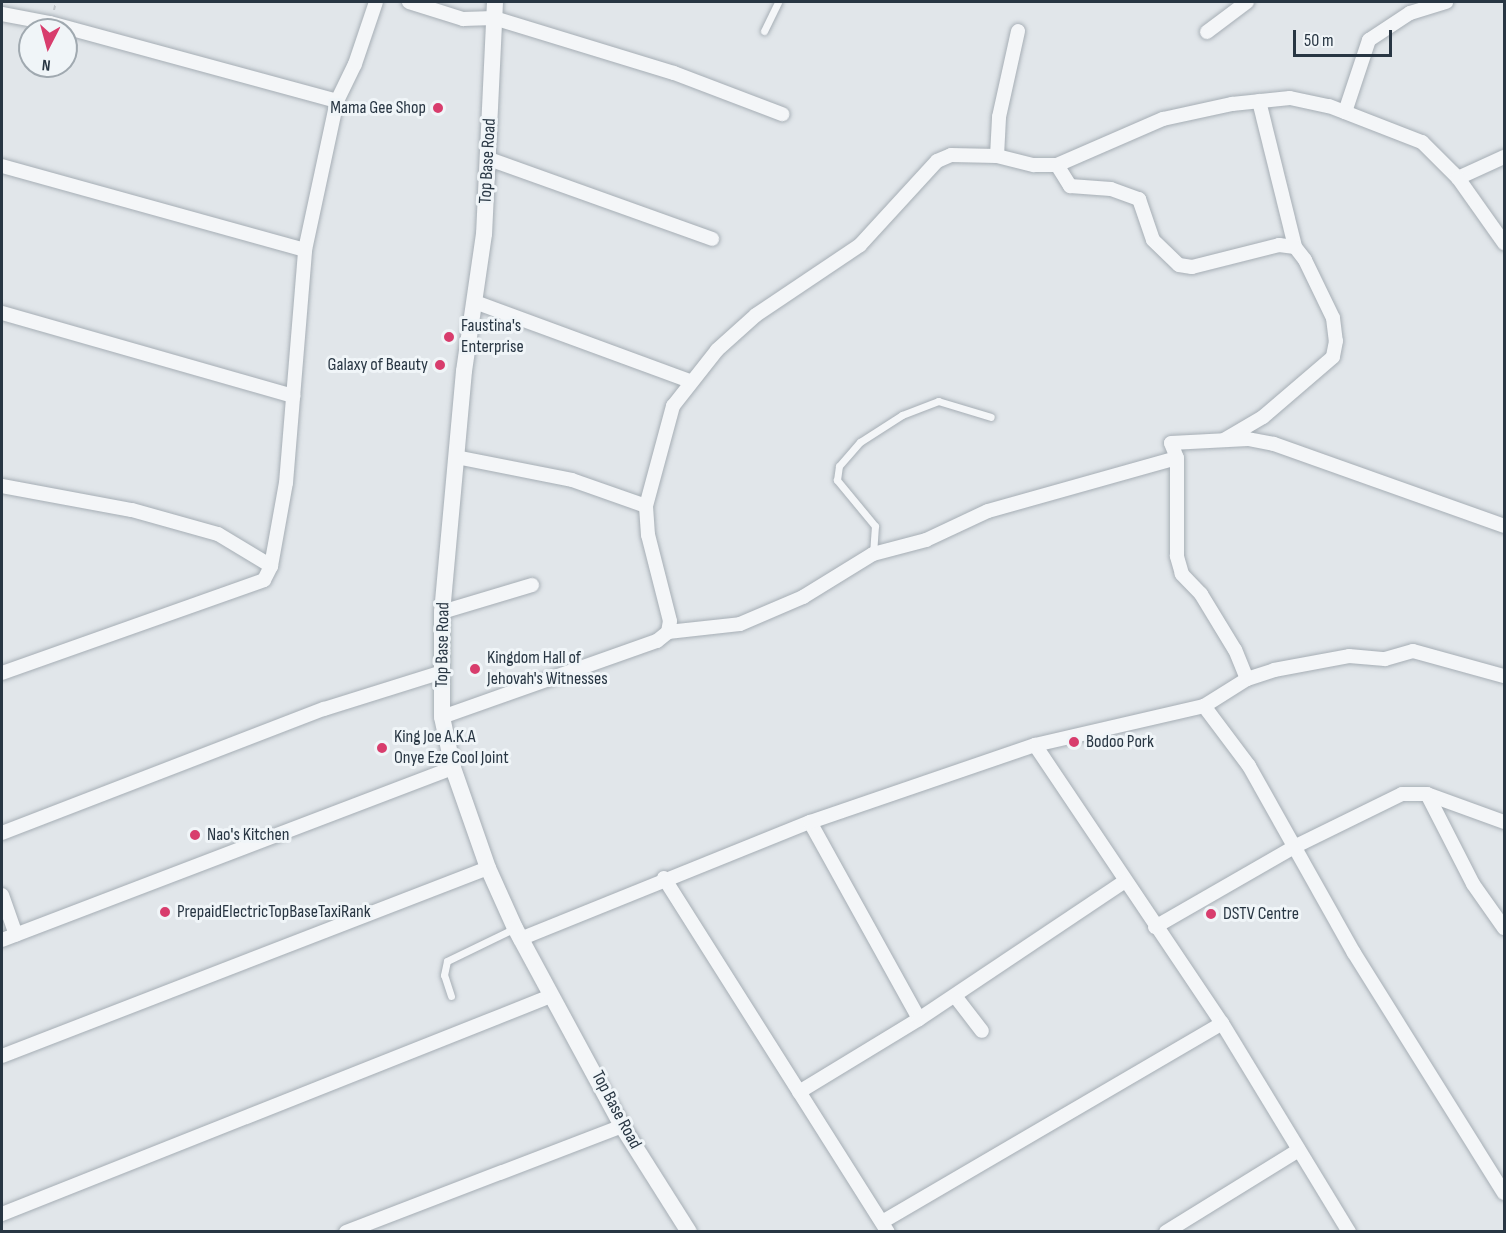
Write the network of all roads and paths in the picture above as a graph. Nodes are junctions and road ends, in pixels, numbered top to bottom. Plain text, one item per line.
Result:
1 (376, 2) edge
2 (409, 2) edge
3 (778, 2) edge
4 (1247, 2) edge
5 (1446, 2) edge
6 (494, 10) edge
7 (2, 14) edge
8 (764, 31) dead end
9 (1018, 31) dead end
10 (1207, 32) dead end
11 (338, 101) junction
12 (1259, 101) junction
13 (1345, 112) junction
14 (782, 114) dead end
15 (997, 156) junction
16 (1504, 157) edge
17 (489, 159) junction
18 (1057, 165) junction
19 (2, 166) edge
20 (1458, 178) junction
21 (712, 239) dead end
22 (1504, 243) edge
23 (1295, 247) junction
24 (305, 250) junction
25 (475, 302) junction
26 (2, 313) edge
27 (690, 381) junction
28 (293, 396) junction
29 (992, 417) dead end
30 (1223, 441) junction
31 (456, 457) junction
32 (1177, 458) junction
33 (2, 486) edge
34 (646, 506) junction
35 (1504, 526) edge
36 (873, 554) junction
37 (271, 566) junction
38 (532, 585) dead end
39 (442, 612) junction
40 (668, 632) junction
41 (441, 672) junction
42 (2, 673) edge
43 (1504, 676) edge
44 (1247, 680) junction
45 (1204, 706) junction
46 (442, 717) junction
47 (1035, 745) junction
48 (453, 768) junction
49 (1427, 794) junction
50 (810, 822) junction
51 (1504, 822) edge
52 (2, 833) edge
53 (1296, 846) junction
54 (488, 868) junction
55 (664, 878) junction
56 (1124, 882) junction
57 (2, 895) edge
58 (1155, 927) junction
59 (1504, 928) edge
60 (517, 934) junction
61 (16, 935) junction
62 (2, 940) edge
63 (451, 996) dead end
64 (550, 996) junction
65 (956, 996) junction
66 (920, 1019) junction
67 (1222, 1023) junction
68 (982, 1031) dead end
69 (2, 1056) edge
70 (799, 1092) junction
71 (622, 1126) junction
72 (1299, 1150) junction
73 (1504, 1193) edge
74 (2, 1214) edge
75 (885, 1227) edge
76 (346, 1232) edge
77 (689, 1232) edge
78 (1166, 1232) edge
79 (1349, 1232) edge

1 - 11 street
2 - 6 street
3 - 8 lane
4 - 10 street
5 - 13 street
6 - 14 street
6 - 17 street, Top Base Road
7 - 11 street
9 - 15 street
11 - 24 street
12 - 13 street
12 - 18 street
12 - 23 street
13 - 20 street
15 - 18 street
15 - 27 street
16 - 20 street
17 - 21 street
17 - 25 street, Top Base Road
18 - 23 street
19 - 24 street
20 - 22 street
23 - 30 street
24 - 28 street
25 - 27 street
25 - 31 street, Top Base Road
26 - 28 street
27 - 34 street
28 - 37 street
29 - 36 lane
30 - 32 street
30 - 35 street
31 - 34 street
31 - 39 street, Top Base Road
32 - 36 street
32 - 44 street
33 - 37 street
34 - 40 street
36 - 40 street
37 - 42 street
38 - 39 street
39 - 41 street, Top Base Road
40 - 46 street
41 - 46 street, Top Base Road
41 - 52 street
43 - 44 street
44 - 45 street
45 - 47 street
45 - 53 street
46 - 48 street, Top Base Road
47 - 50 street
47 - 56 street
48 - 54 street, Top Base Road
48 - 61 street
49 - 51 street
49 - 53 street
49 - 59 street
50 - 55 street
50 - 66 street
53 - 58 street
53 - 73 street
54 - 60 street, Top Base Road
54 - 69 street
55 - 60 street
55 - 70 street
56 - 58 street
56 - 65 street
57 - 61 street
58 - 67 street
60 - 63 lane
60 - 64 street, Top Base Road
61 - 62 street
64 - 71 street, Top Base Road
64 - 74 street
65 - 66 street
65 - 68 street
66 - 70 street
67 - 72 street
67 - 75 street
70 - 75 street
71 - 76 street
71 - 77 street, Top Base Road
72 - 78 street
72 - 79 street

